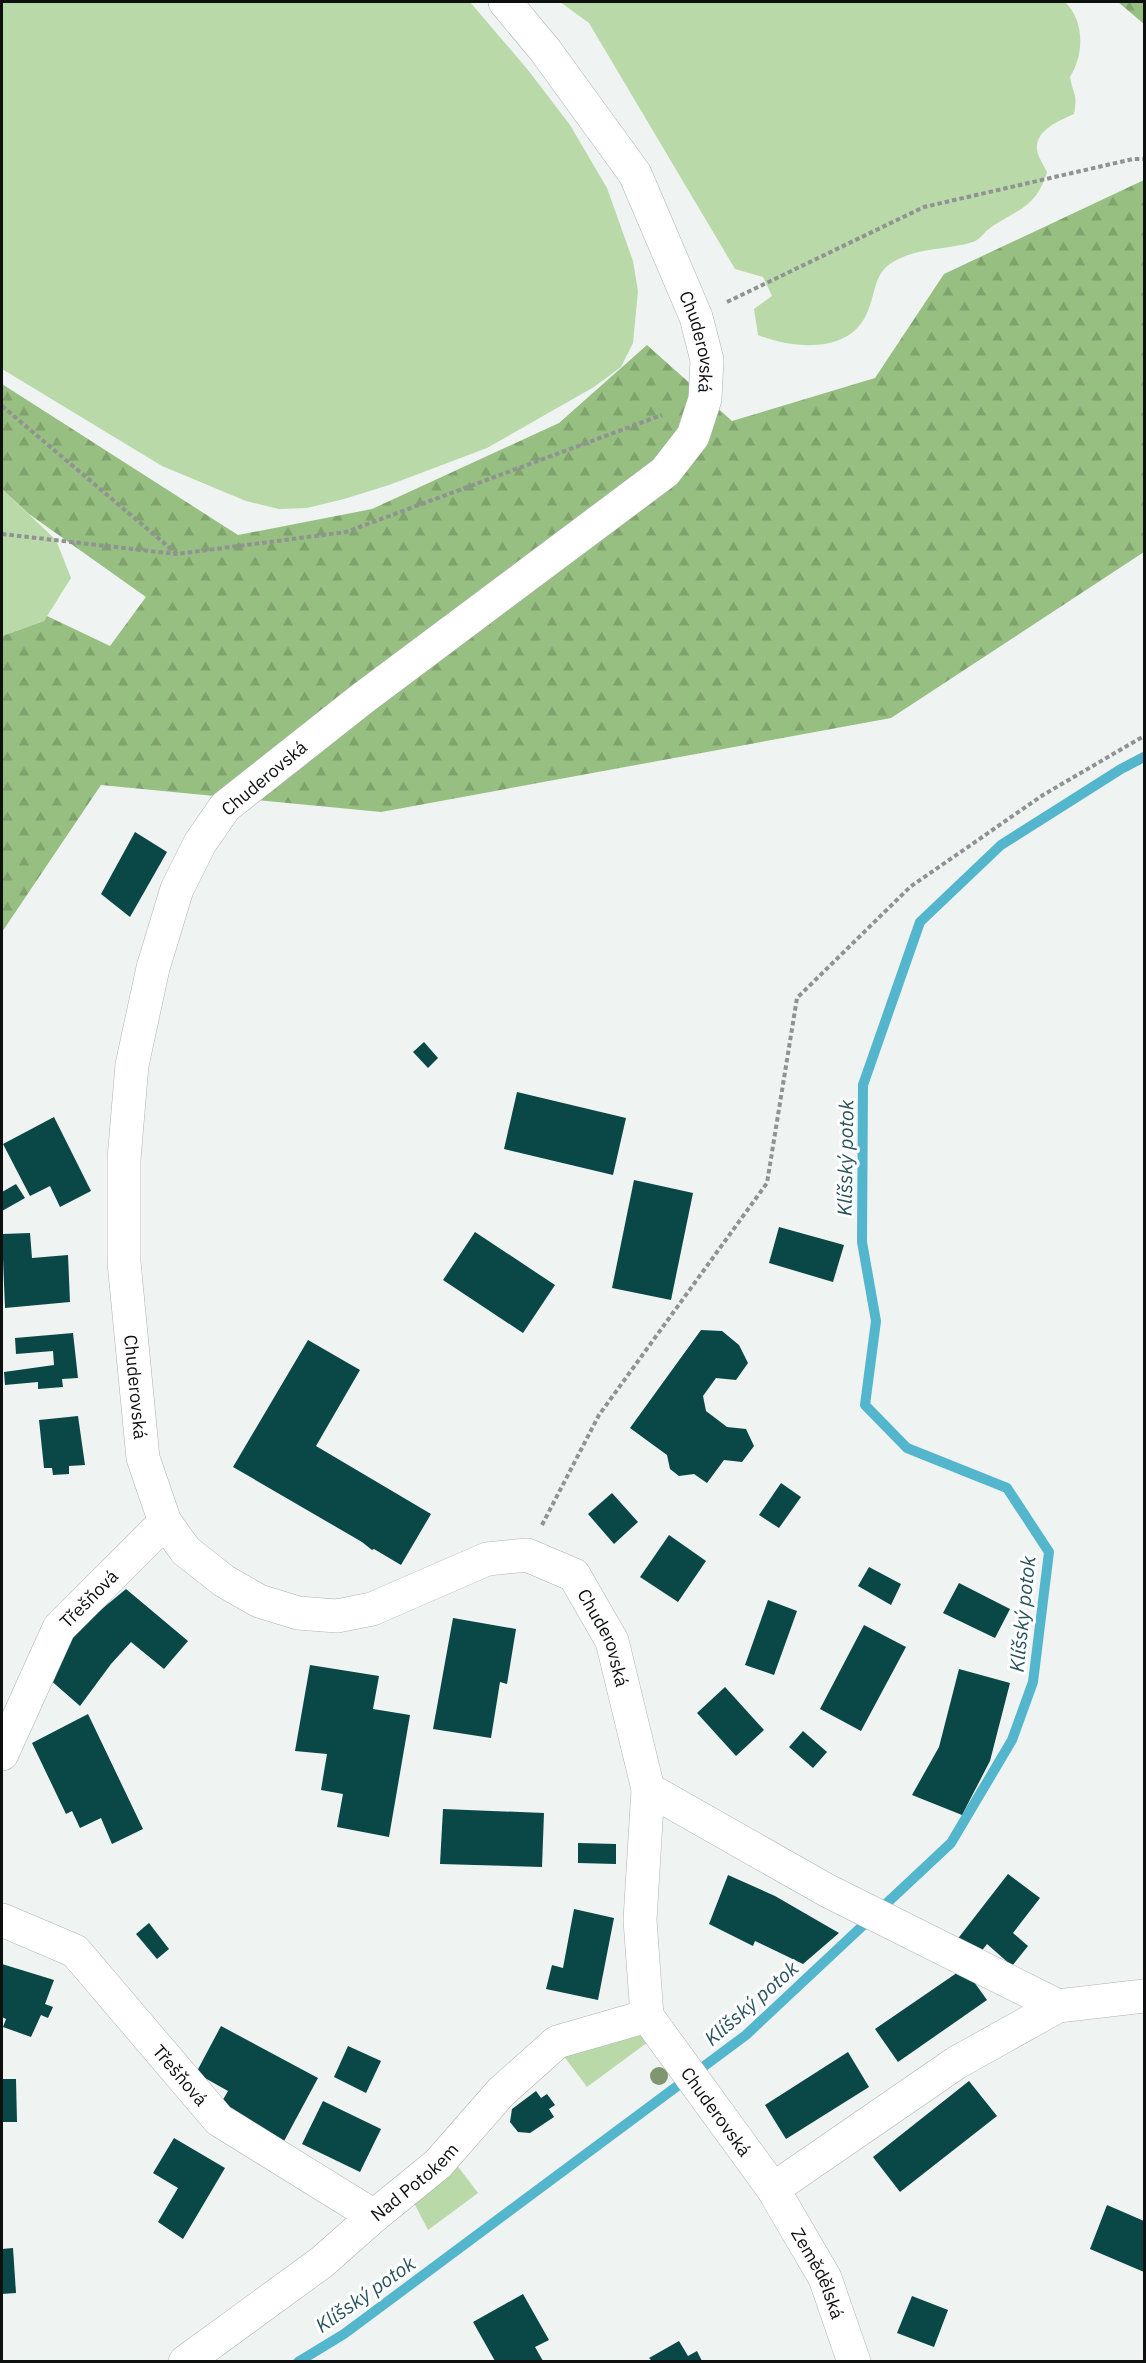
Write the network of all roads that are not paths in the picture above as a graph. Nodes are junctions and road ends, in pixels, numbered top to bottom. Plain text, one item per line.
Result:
1 (506, 2) edge
2 (165, 1522) junction
3 (2, 1754) edge
4 (648, 1789) junction
5 (2, 1920) edge
6 (1144, 1996) edge
7 (1058, 2006) junction
8 (646, 2016) junction
9 (773, 2189) junction
10 (374, 2216) junction
11 (185, 2361) edge
12 (854, 2361) edge

1 - 2 street, Chuderovská
2 - 3 street, Třešňová
2 - 4 street, Chuderovská
4 - 7 street
4 - 8 street, Chuderovská
5 - 10 street, Třešňová
6 - 7 street
7 - 9 street
8 - 9 street, Chuderovská
8 - 10 street, Nad Potokem
9 - 12 street, Zemědělská
10 - 11 street, Nad Potokem

